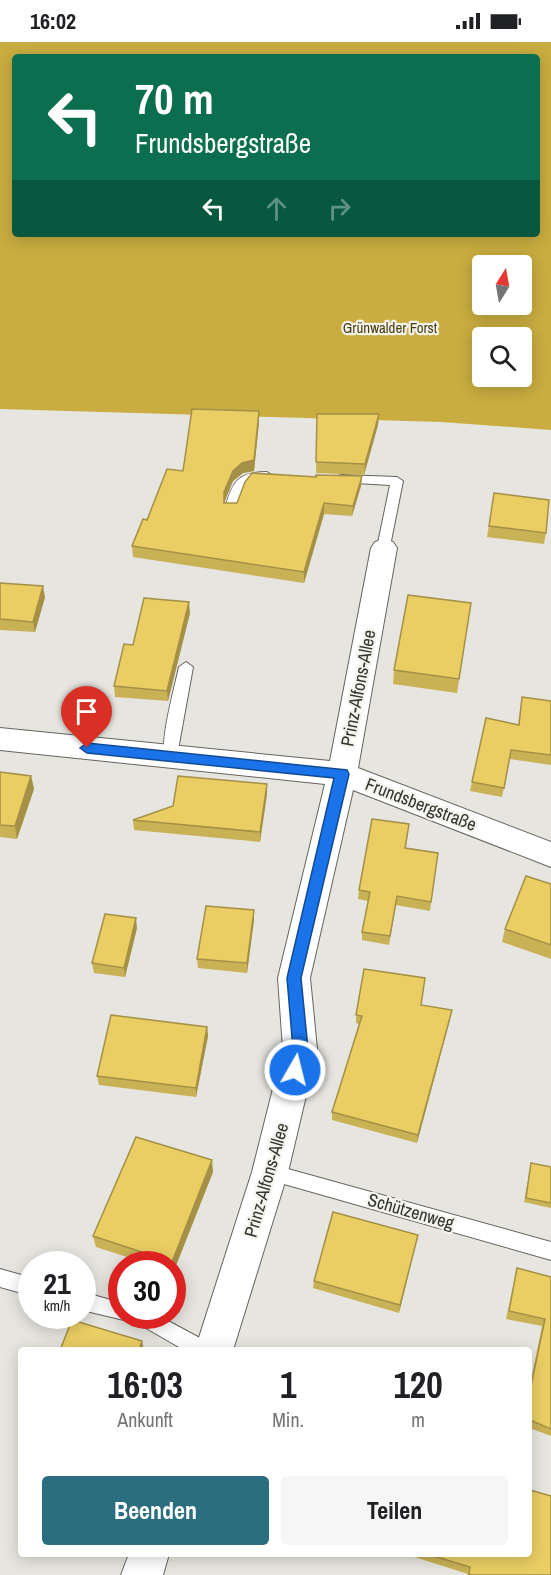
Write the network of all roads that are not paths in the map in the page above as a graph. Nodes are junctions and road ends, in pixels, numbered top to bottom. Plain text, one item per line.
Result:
1 (284, 476) edge
2 (329, 478) edge
3 (231, 509) edge
4 (384, 548) joint
5 (186, 667) dead end
6 (0, 740) edge
7 (171, 757) junction
8 (342, 774) junction
9 (551, 855) edge
10 (270, 1172) junction
11 (551, 1251) edge
12 (0, 1278) edge
13 (18, 1283) edge
14 (165, 1329) edge
15 (197, 1347) edge
16 (215, 1347) edge
17 (147, 1557) edge
18 (142, 1575) edge

1 - 3 lane
2 - 4 lane
4 - 8 street, Prinz-Alfons-Allee
5 - 7 lane
6 - 7 street, Frundsbergstraße
7 - 8 street, Frundsbergstraße
8 - 9 street, Frundsbergstraße
8 - 10 street, Prinz-Alfons-Allee
10 - 11 lane, Schützenweg
10 - 16 street, Prinz-Alfons-Allee
12 - 13 lane
14 - 15 lane
17 - 18 street

